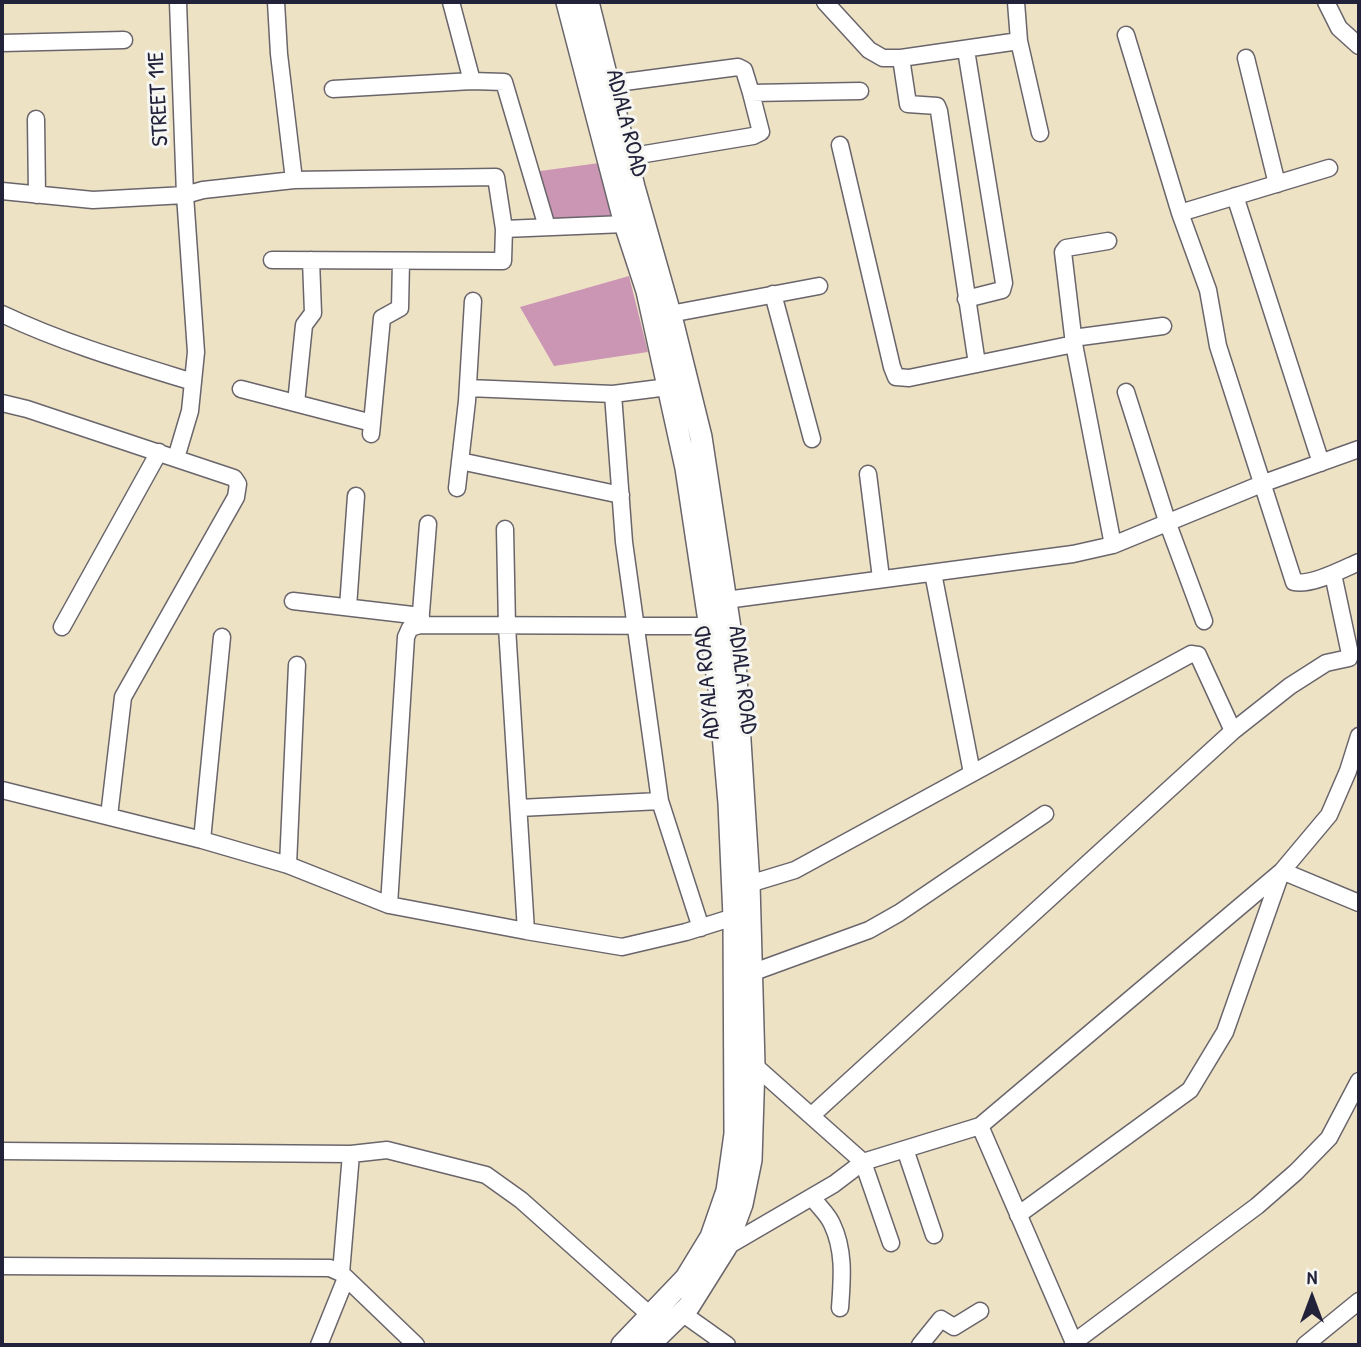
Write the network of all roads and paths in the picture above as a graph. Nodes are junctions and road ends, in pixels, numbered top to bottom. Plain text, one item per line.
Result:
1 (177, 2) edge
2 (276, 2) edge
3 (451, 2) edge
4 (567, 2) edge
5 (588, 2) edge
6 (825, 2) edge
7 (1016, 2) edge
8 (1326, 2) edge
9 (1126, 35) dead end
10 (124, 40) dead end
11 (1019, 41) junction
12 (2, 43) edge
13 (1359, 46) edge
14 (966, 50) junction
15 (901, 58) junction
16 (1245, 58) dead end
17 (472, 81) junction
18 (609, 84) junction
19 (333, 89) dead end
20 (860, 91) dead end
21 (751, 93) junction
22 (36, 118) dead end
23 (1040, 133) dead end
24 (840, 145) dead end
25 (627, 157) junction
26 (1329, 168) dead end
27 (294, 180) junction
28 (1277, 184) junction
29 (2, 191) edge
30 (185, 194) junction
31 (37, 195) junction
32 (1235, 197) junction
33 (1180, 213) junction
34 (625, 224) junction
35 (547, 227) junction
36 (504, 229) junction
37 (1108, 241) dead end
38 (272, 260) dead end
39 (310, 260) junction
40 (401, 261) junction
41 (819, 286) dead end
42 (773, 294) junction
43 (966, 299) junction
44 (473, 301) dead end
45 (2, 314) edge
46 (670, 314) junction
47 (1163, 326) dead end
48 (1074, 341) junction
49 (977, 364) junction
50 (193, 382) junction
51 (668, 387) junction
52 (468, 388) junction
53 (241, 389) dead end
54 (1126, 392) dead end
55 (613, 394) junction
56 (2, 403) edge
57 (296, 403) junction
58 (812, 439) dead end
59 (1359, 449) edge
60 (159, 452) junction
61 (176, 458) junction
62 (460, 461) junction
63 (1321, 463) junction
64 (868, 474) dead end
65 (1264, 484) junction
66 (457, 488) dead end
67 (621, 495) junction
68 (356, 496) dead end
69 (428, 524) dead end
70 (1168, 524) junction
71 (505, 528) dead end
72 (1113, 545) junction
73 (1359, 562) edge
74 (933, 573) junction
75 (1332, 574) junction
76 (881, 578) junction
77 (726, 600) junction
78 (293, 601) dead end
79 (348, 607) junction
80 (421, 621) junction
81 (1204, 621) dead end
82 (636, 625) junction
83 (710, 626) junction
84 (507, 627) junction
85 (62, 628) dead end
86 (222, 637) dead end
87 (297, 665) dead end
88 (1233, 731) junction
89 (1359, 736) edge
90 (972, 773) junction
91 (1353, 773) edge
92 (2, 790) edge
93 (660, 801) junction
94 (519, 808) junction
95 (1045, 814) dead end
96 (108, 816) junction
97 (202, 840) junction
98 (288, 865) junction
99 (1282, 871) junction
100 (749, 884) junction
101 (1359, 903) edge
102 (389, 905) junction
103 (734, 918) junction
104 (701, 928) junction
105 (526, 931) junction
106 (751, 973) junction
107 (754, 1065) junction
108 (1359, 1081) edge
109 (812, 1115) junction
110 (980, 1126) junction
111 (905, 1149) junction
112 (2, 1151) edge
113 (351, 1154) junction
114 (863, 1162) junction
115 (812, 1197) junction
116 (1018, 1215) junction
117 (934, 1235) dead end
118 (891, 1243) dead end
119 (726, 1247) junction
120 (2, 1266) edge
121 (344, 1275) junction
122 (1359, 1301) edge
123 (840, 1308) dead end
124 (980, 1311) dead end
125 (682, 1313) junction
126 (658, 1322) junction
127 (1074, 1344) edge
128 (319, 1345) edge
129 (416, 1345) edge
130 (622, 1345) edge
131 (649, 1345) edge
132 (727, 1345) edge
133 (920, 1345) edge
134 (1305, 1345) edge

1 - 30 street, STREET 11E
2 - 27 street
3 - 17 street
4 - 34 main road, ADIALA ROAD
5 - 18 main road, ADYALA ROAD
6 - 15 street
7 - 11 street
8 - 13 street
9 - 33 street
10 - 12 street
11 - 14 street
11 - 23 street
14 - 15 street
14 - 43 street
15 - 43 street
16 - 28 street
17 - 19 street
17 - 35 street
18 - 21 street
18 - 25 main road, ADYALA ROAD
20 - 21 street
21 - 25 street
22 - 31 street
24 - 49 street
25 - 46 main road, ADYALA ROAD
26 - 28 street
27 - 30 street
27 - 36 street
28 - 32 street
29 - 31 street
30 - 31 street
30 - 50 street, STREET 11E
32 - 33 street
32 - 63 street
33 - 65 street
34 - 35 street
34 - 51 main road, ADIALA ROAD
35 - 36 street
36 - 40 street
37 - 48 street
38 - 39 street
39 - 40 street
39 - 57 street
40 - 57 street
41 - 42 street
42 - 46 street
42 - 58 street
43 - 49 street
44 - 52 street
45 - 50 street
46 - 77 main road, ADYALA ROAD
47 - 48 street
48 - 49 street
48 - 72 street
50 - 61 street, STREET 11E
51 - 55 street
51 - 83 main road, ADIALA ROAD
52 - 55 street
52 - 62 street
53 - 57 street
54 - 70 street
55 - 67 street
56 - 60 street
59 - 63 street
60 - 61 street
60 - 85 street
61 - 96 street
62 - 66 street
62 - 67 street
63 - 65 street
64 - 76 street
65 - 70 street
65 - 75 street
67 - 82 street
68 - 79 street
69 - 80 street
70 - 72 street
70 - 81 street
71 - 84 street
72 - 74 street
73 - 75 street
74 - 76 street
74 - 90 street
75 - 88 street
76 - 77 street
77 - 100 main road, ADYALA ROAD
78 - 79 street
79 - 80 street
80 - 84 street
80 - 102 street
82 - 83 street
82 - 84 street
82 - 93 street
83 - 103 main road, ADIALA ROAD
84 - 94 street
86 - 97 street
87 - 98 street
88 - 90 street
88 - 109 street
89 - 91 street
90 - 100 street
91 - 99 street
92 - 96 street
93 - 94 street
93 - 104 street
94 - 105 street
95 - 106 street
96 - 97 street
97 - 98 street
98 - 102 street
99 - 101 street
99 - 110 street
99 - 116 street
100 - 106 main road, ADYALA ROAD
102 - 105 street
103 - 104 street
103 - 126 main road, ADIALA ROAD
104 - 105 street
106 - 107 main road, ADYALA ROAD
107 - 109 street
107 - 119 main road, ADYALA ROAD
108 - 127 street
109 - 114 street
110 - 111 street
110 - 116 street
111 - 114 street
111 - 117 street
112 - 113 street
113 - 121 street
113 - 126 street
114 - 115 street
114 - 118 street
115 - 119 street
115 - 123 street
116 - 127 street
119 - 125 main road, ADYALA ROAD
120 - 121 street
121 - 128 street
121 - 129 street
122 - 134 street
124 - 133 street
125 - 126 main road, ADYALA ROAD
125 - 132 street
126 - 130 main road, ADIALA ROAD
126 - 131 main road, ADYALA ROAD

